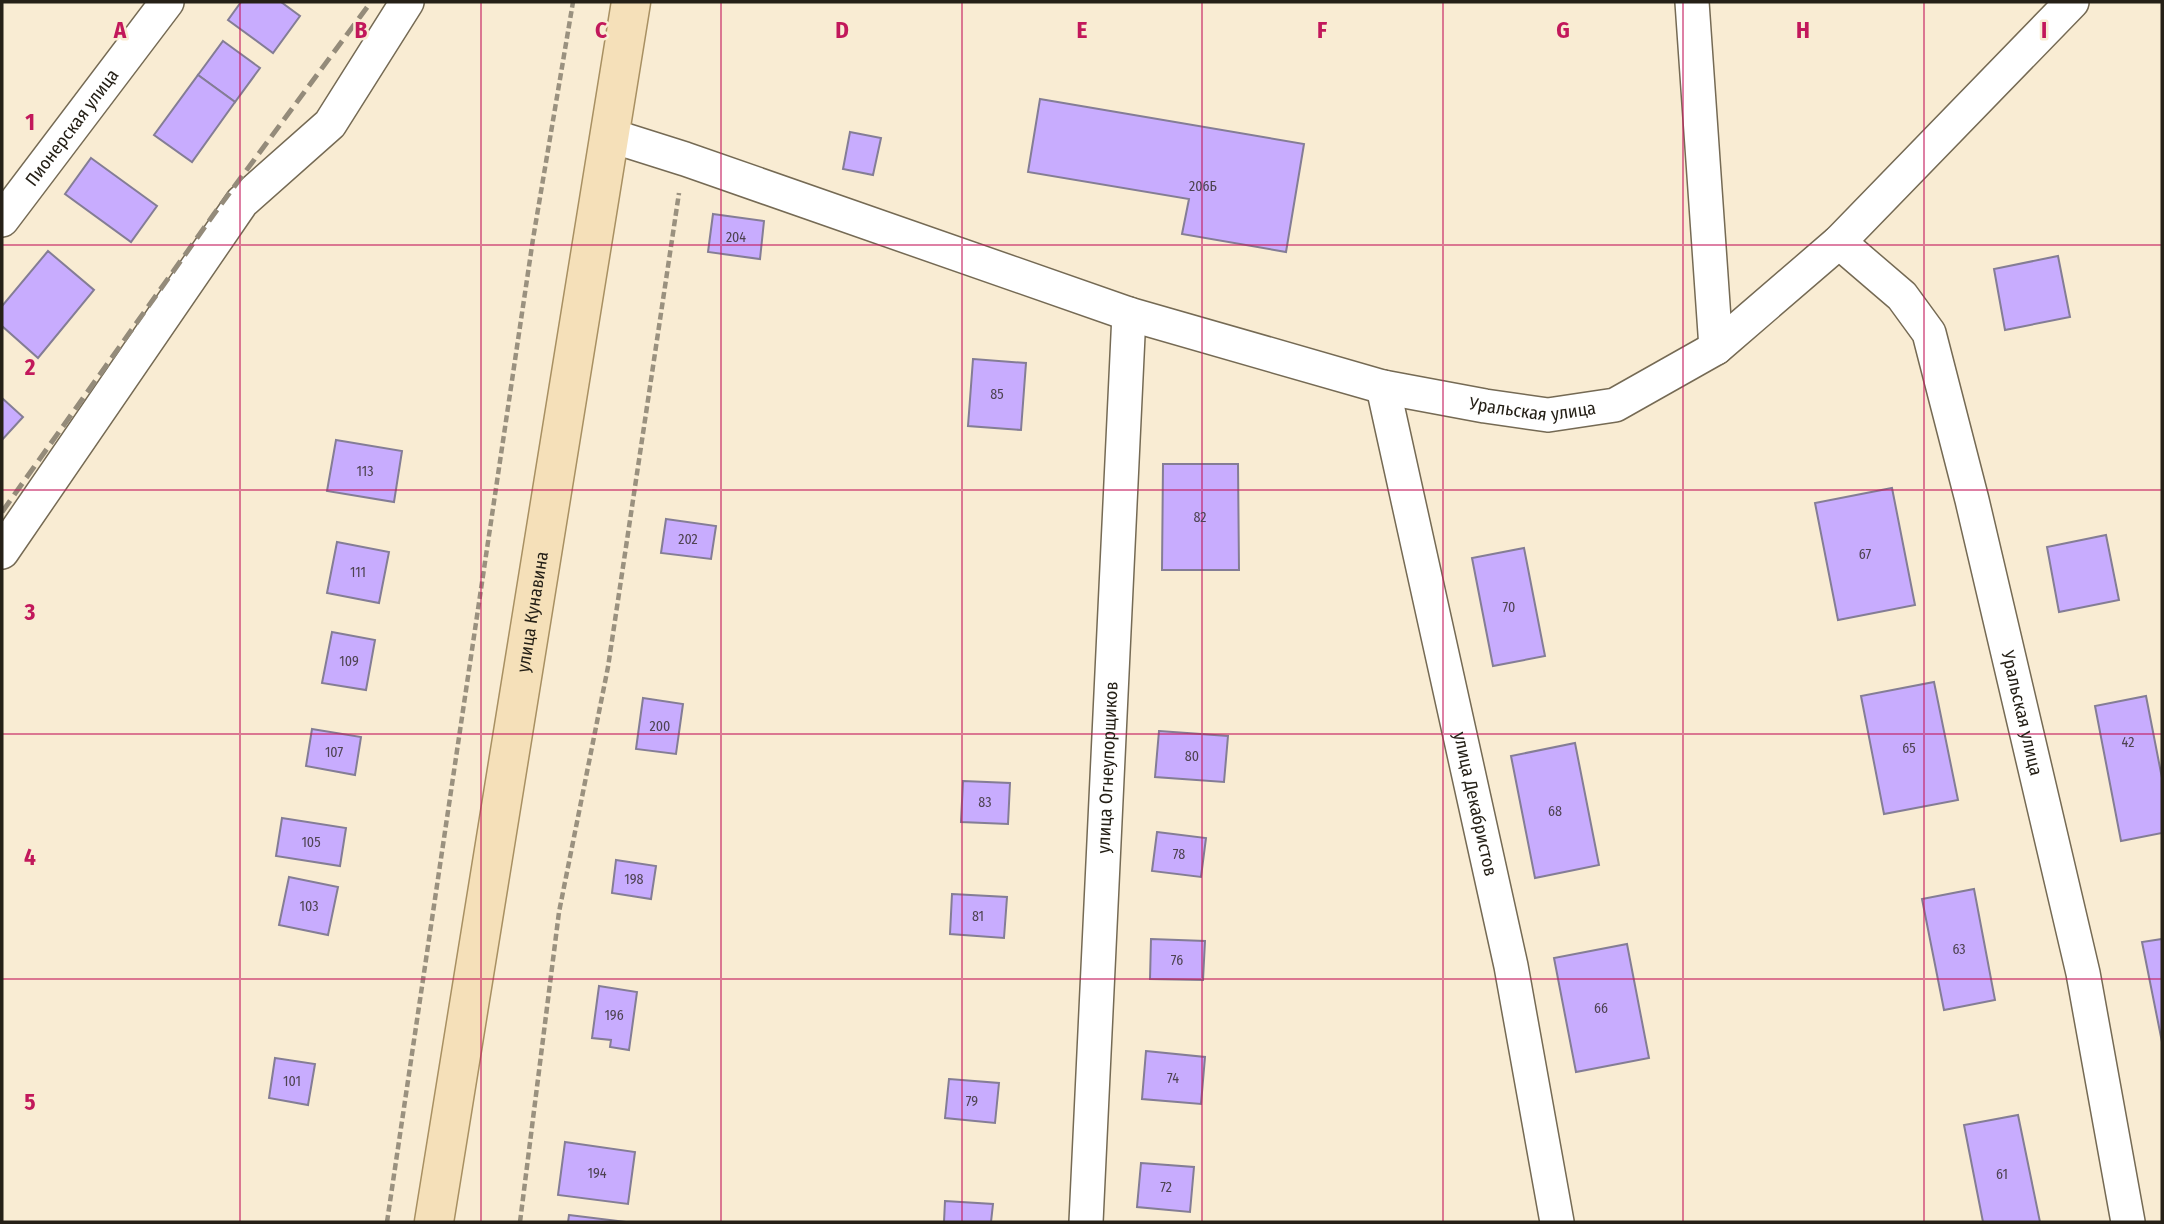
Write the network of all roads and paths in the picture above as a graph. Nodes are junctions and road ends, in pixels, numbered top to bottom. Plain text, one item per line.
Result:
1 (167, 2) edge
2 (407, 2) edge
3 (573, 2) edge
4 (631, 2) edge
5 (1692, 2) edge
6 (2072, 2) edge
7 (609, 135) junction
8 (685, 159) junction
9 (2, 220) edge
10 (1839, 242) junction
11 (1129, 314) junction
12 (1716, 348) junction
13 (1383, 387) junction
14 (2, 552) edge
15 (387, 1222) edge
16 (434, 1222) edge
17 (520, 1222) edge
18 (1086, 1222) edge
19 (1557, 1222) edge
20 (2128, 1222) edge

1 - 9 street, Пионерская улица
2 - 14 street
3 - 15 path
4 - 7 main road, улица Кунавина
5 - 12 street
6 - 10 street, Уральская улица
7 - 8 street, Уральская улица
7 - 16 main road, улица Кунавина
8 - 11 street, Уральская улица
8 - 17 path
10 - 12 street, Уральская улица
10 - 20 street, Уральская улица
11 - 13 street, Уральская улица
11 - 18 street, улица Огнеупорщиков
12 - 13 street, Уральская улица
13 - 19 street, улица Декабристов

